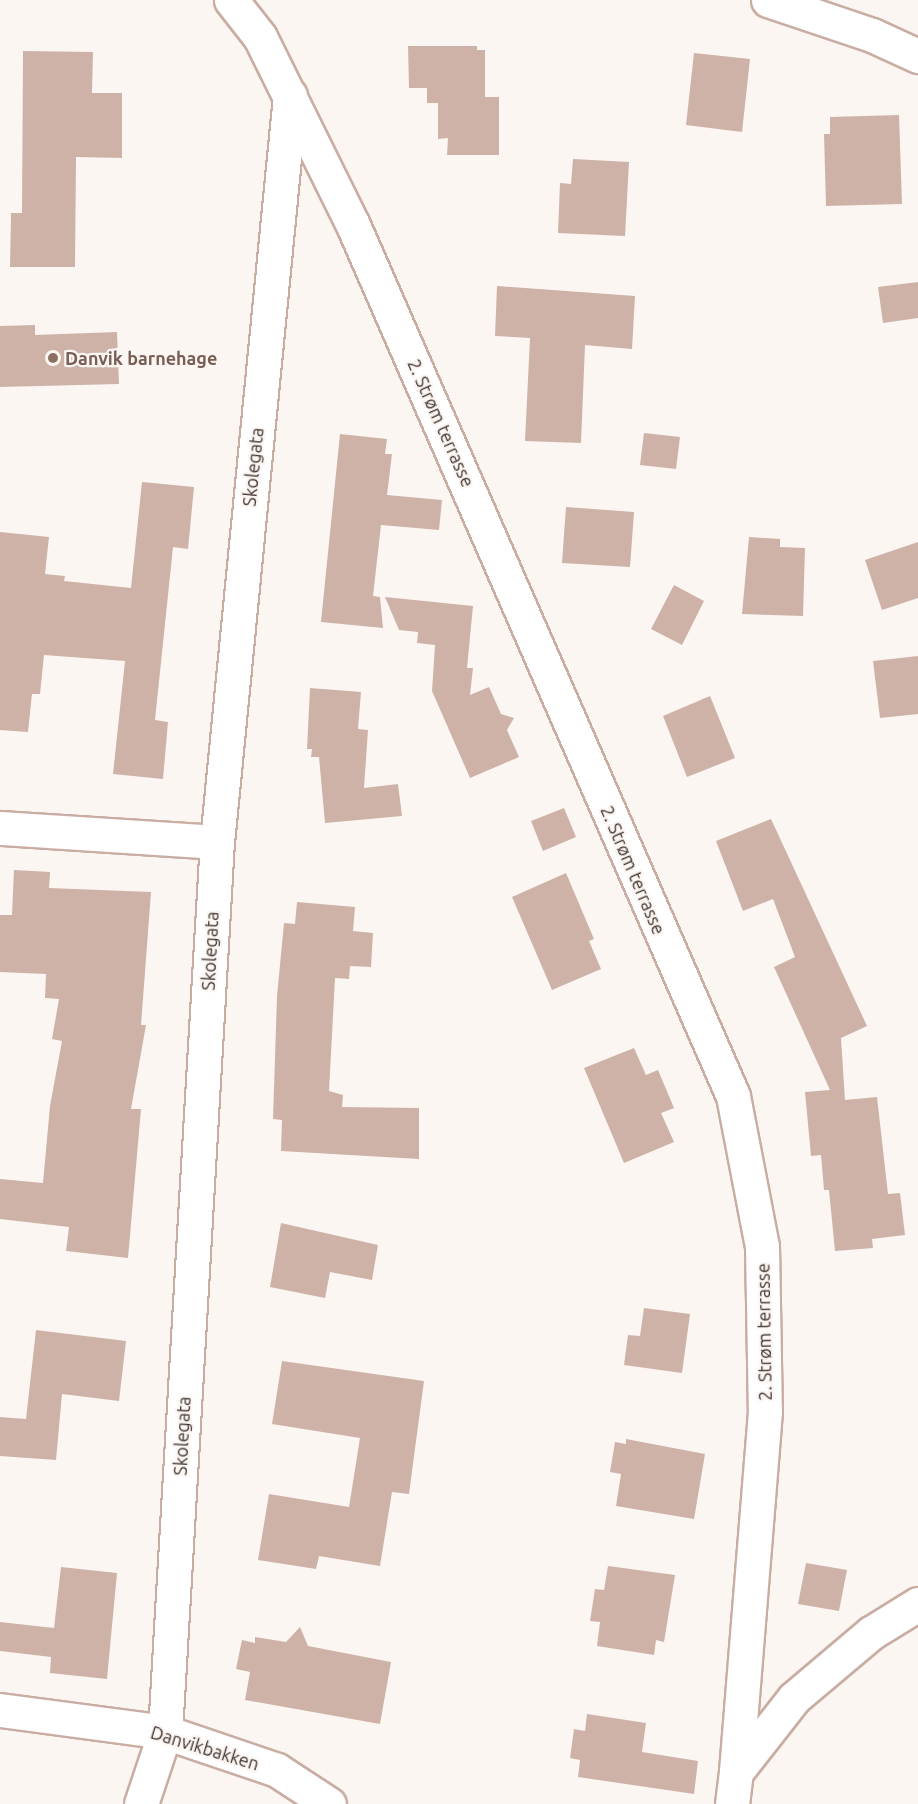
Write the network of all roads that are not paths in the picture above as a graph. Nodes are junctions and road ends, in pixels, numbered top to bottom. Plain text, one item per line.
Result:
1 (231, 0) edge
2 (768, 0) edge
3 (918, 56) edge
4 (290, 96) junction
5 (0, 828) edge
6 (217, 842) junction
7 (918, 1604) edge
8 (0, 1710) edge
9 (165, 1732) junction
10 (736, 1772) junction
11 (141, 1804) edge
12 (329, 1804) edge
13 (732, 1804) edge

1 - 4 street, 2. Strøm terrasse
2 - 3 street
4 - 6 street, Skolegata
4 - 10 street, 2. Strøm terrasse
5 - 6 street
6 - 9 street, Skolegata
7 - 10 street
8 - 9 street, Danvikbakken
9 - 11 street, Skolegata
9 - 12 street, Danvikbakken
10 - 13 street, 2. Strøm terrasse

